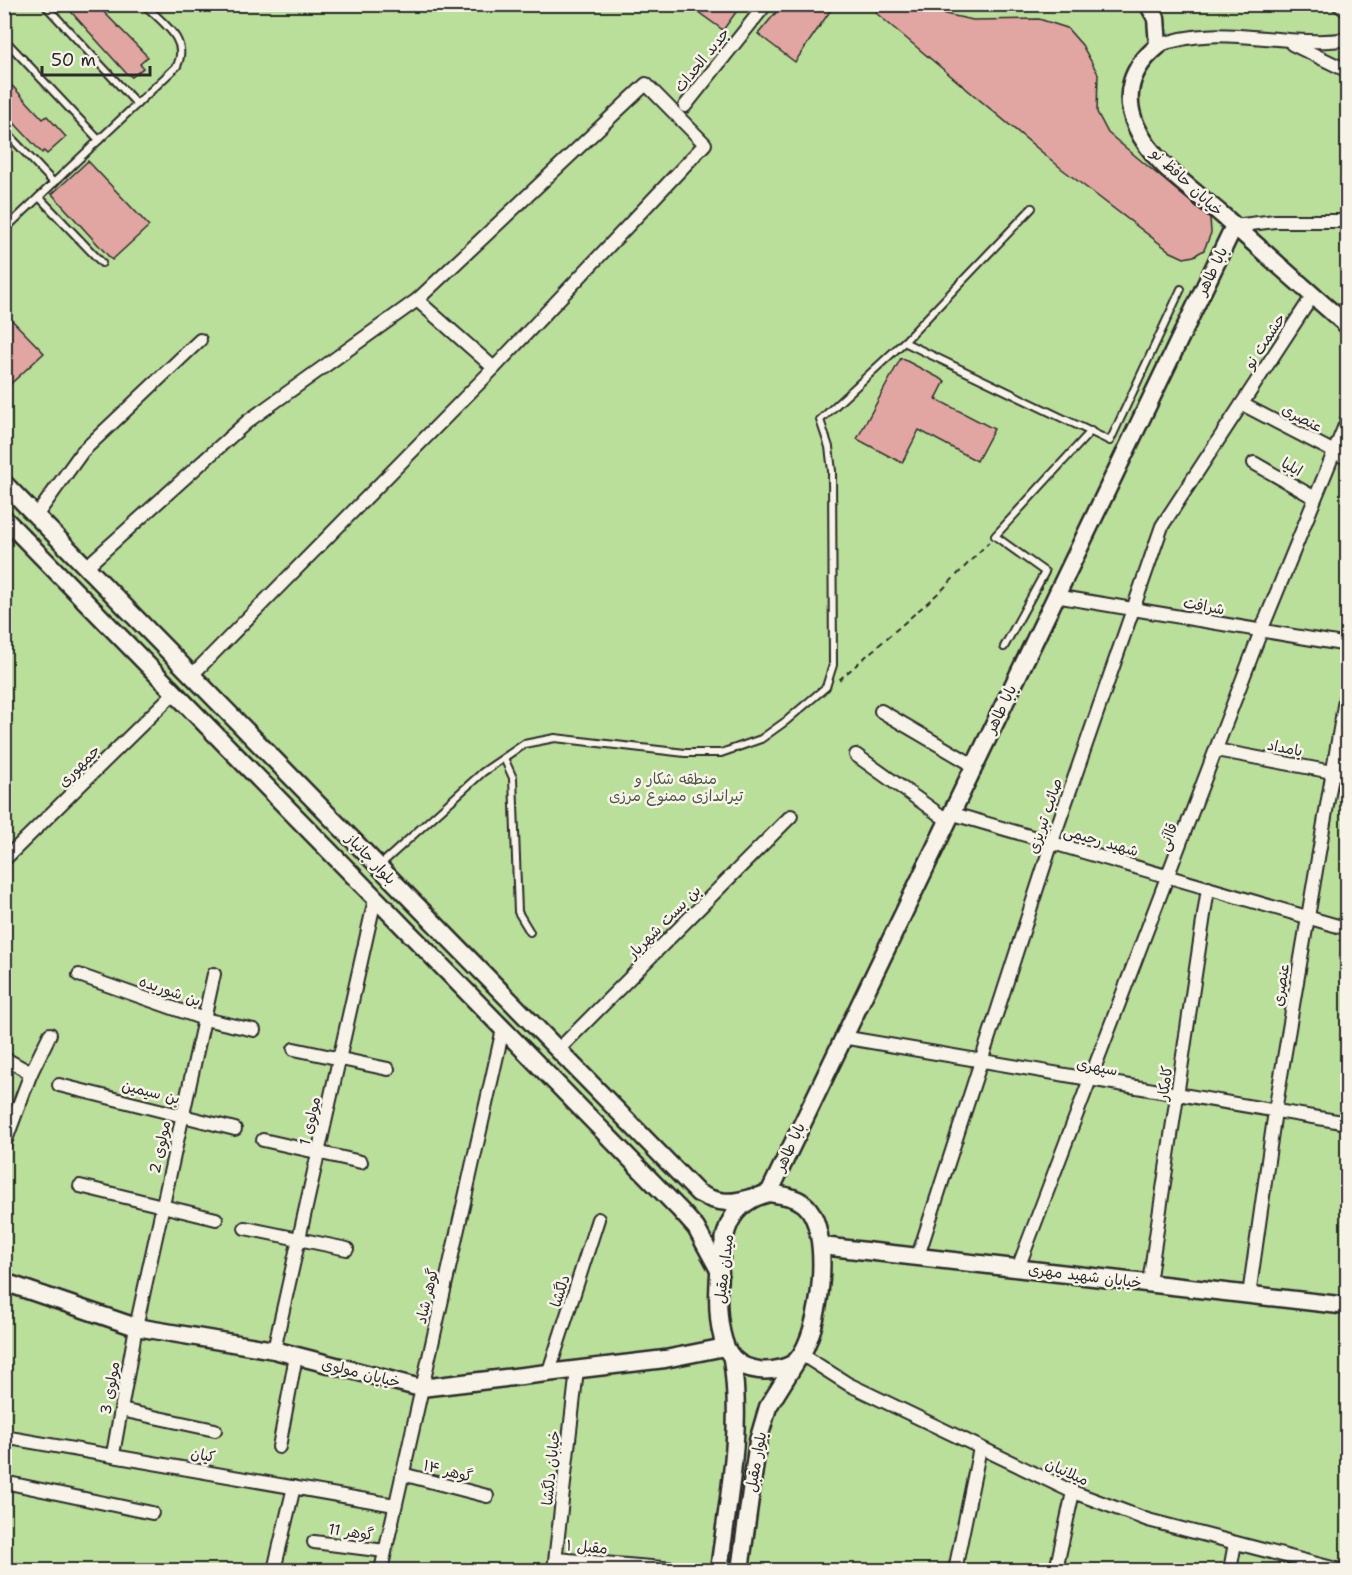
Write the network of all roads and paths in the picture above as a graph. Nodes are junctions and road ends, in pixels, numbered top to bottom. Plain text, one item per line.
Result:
1 (44, 4) edge
2 (144, 4) edge
3 (766, 4) edge
4 (1148, 4) edge
5 (1338, 4) edge
6 (1347, 12) edge
7 (1278, 38) junction
8 (4, 39) edge
9 (1347, 39) edge
10 (1158, 46) junction
11 (1347, 71) edge
12 (137, 104) junction
13 (685, 106) dead end
14 (4, 130) edge
15 (99, 140) junction
16 (54, 183) junction
17 (39, 197) junction
18 (1032, 208) dead end
19 (1347, 221) edge
20 (1234, 226) junction
21 (4, 230) edge
22 (102, 262) dead end
23 (1180, 289) dead end
24 (1313, 295) junction
25 (417, 300) junction
26 (1347, 326) edge
27 (200, 340) dead end
28 (904, 342) junction
29 (494, 368) junction
30 (1242, 404) junction
31 (1347, 417) edge
32 (1091, 432) junction
33 (1334, 452) junction
34 (1347, 459) edge
35 (1254, 463) dead end
36 (4, 483) edge
37 (1315, 498) junction
38 (36, 516) junction
39 (4, 518) edge
40 (995, 536) junction
41 (86, 567) junction
42 (1055, 596) junction
43 (1132, 609) junction
44 (1261, 631) junction
45 (1347, 645) edge
46 (1004, 647) dead end
47 (191, 676) junction
48 (1347, 682) edge
49 (826, 687) junction
50 (174, 693) junction
51 (881, 711) dead end
52 (1216, 750) junction
53 (856, 755) dead end
54 (504, 758) junction
55 (973, 765) junction
56 (1332, 772) junction
57 (1347, 775) edge
58 (791, 816) dead end
59 (949, 816) junction
60 (1052, 842) junction
61 (4, 860) edge
62 (379, 867) junction
63 (1169, 876) junction
64 (1209, 888) junction
65 (375, 899) junction
66 (1307, 917) junction
67 (1347, 929) edge
68 (530, 932) dead end
69 (214, 974) dead end
70 (79, 975) dead end
71 (204, 1019) junction
72 (503, 1029) junction
73 (254, 1030) dead end
74 (50, 1034) dead end
75 (842, 1037) junction
76 (294, 1049) dead end
77 (558, 1050) junction
78 (4, 1058) edge
79 (339, 1059) junction
80 (981, 1062) junction
81 (388, 1069) dead end
82 (31, 1072) junction
83 (1091, 1081) junction
84 (59, 1085) dead end
85 (1178, 1095) junction
86 (1275, 1112) junction
87 (183, 1116) junction
88 (1347, 1123) edge
89 (235, 1129) dead end
90 (263, 1140) dead end
91 (4, 1145) edge
92 (318, 1154) junction
93 (361, 1162) dead end
94 (80, 1186) dead end
95 (761, 1195) junction
96 (163, 1206) junction
97 (216, 1219) dead end
98 (598, 1219) dead end
99 (245, 1228) dead end
100 (299, 1239) junction
101 (822, 1246) junction
102 (347, 1249) dead end
103 (918, 1256) junction
104 (1018, 1268) junction
105 (720, 1272) junction
106 (4, 1282) edge
107 (1149, 1283) junction
108 (1250, 1295) junction
109 (1347, 1306) edge
110 (136, 1328) junction
111 (274, 1350) junction
112 (729, 1353) junction
113 (296, 1356) junction
114 (799, 1358) junction
115 (577, 1370) junction
116 (549, 1371) junction
117 (421, 1388) junction
118 (121, 1410) junction
119 (215, 1430) dead end
120 (4, 1437) edge
121 (279, 1447) dead end
122 (980, 1448) junction
123 (114, 1454) junction
124 (402, 1474) junction
125 (4, 1482) edge
126 (294, 1487) junction
127 (1073, 1492) junction
128 (487, 1496) dead end
129 (395, 1504) junction
130 (152, 1513) dead end
131 (314, 1542) dead end
132 (1235, 1543) junction
133 (385, 1551) junction
134 (555, 1565) edge
135 (627, 1568) edge
136 (274, 1570) edge
137 (381, 1570) edge
138 (686, 1570) edge
139 (718, 1570) edge
140 (740, 1570) edge
141 (955, 1570) edge
142 (1056, 1570) edge
143 (1230, 1570) edge
144 (1340, 1570) edge

1 - 12 lane
2 - 12 lane
3 - 13 street, جدبد الحداث
4 - 10 main road
5 - 6 street
7 - 9 street
7 - 10 street
7 - 11 street
8 - 15 lane
10 - 20 main road, خیابان حافظ نو
12 - 15 lane
14 - 16 lane
15 - 16 lane
16 - 17 lane
17 - 21 lane
17 - 22 lane
18 - 28 lane
19 - 20 street
20 - 24 main road, خیابان حافظ نو
20 - 42 main road, بابا طاهر
23 - 32 lane
24 - 26 main road, خیابان حافظ نو
24 - 30 street, حشمت نو
25 - 29 street
25 - 29 street
25 - 41 street
27 - 38 street
28 - 32 lane
28 - 49 lane
29 - 47 street
30 - 33 street, عنصری
30 - 43 street, صائب تبریزی
31 - 33 street, قاآنی
32 - 40 lane
33 - 34 street, عنصری
33 - 37 street, قاآنی
35 - 37 street, ایلیا
36 - 38 main road, بلوار جانباز
37 - 44 street, قاآنی
38 - 41 main road, بلوار جانباز
39 - 50 main road, بلوار جانباز
40 - 46 lane
40 - 49 path
41 - 47 main road, بلوار جانباز
42 - 43 street, شرافت
42 - 55 main road, بابا طاهر
43 - 44 street, شرافت
43 - 60 street, صائب تبریزی
44 - 45 street, شرافت
44 - 52 street, قاآنی
47 - 50 main road
47 - 62 main road, بلوار جانباز
48 - 56 street, عنصری
49 - 54 lane
50 - 61 street, جمهوری
50 - 65 main road, بلوار جانباز
51 - 55 street
52 - 56 street, بامداد
52 - 63 street, قاآنی
53 - 59 street, شهید رحیمی
54 - 62 lane
54 - 68 lane
55 - 59 main road, بابا طاهر
56 - 57 street, بامداد
56 - 66 street, عنصری
58 - 77 street, بن بست شهریار
59 - 60 street, شهید رحیمی
59 - 75 main road, بابا طاهر
60 - 63 street, شهید رحیمی
60 - 80 street, صائب تبریزی
62 - 77 main road, بلوار جانباز
63 - 64 street, شهید رحیمی
63 - 83 street, قاآنی
64 - 66 street, شهید رحیمی
64 - 85 street, کامکار
65 - 72 main road, بلوار جانباز
65 - 79 street, مولوی 1
66 - 67 street, شهید رحیمی
66 - 86 street, عنصری
69 - 71 street, مولوی 2
70 - 71 street, بن شوریده
71 - 73 street, بن شوریده
71 - 87 street, مولوی 2
72 - 105 main road, بلوار جانباز
72 - 117 street, گوهر شاد
74 - 82 street
75 - 80 street, سپهری
75 - 95 main road, بابا طاهر
76 - 79 street
77 - 95 main road, بلوار جانباز
78 - 82 street
79 - 81 street
79 - 92 street, مولوی 1
80 - 83 street, سپهری
80 - 103 street, صائب تبریزی
82 - 91 street
83 - 85 street, سپهری
83 - 104 street, قاآنی
84 - 87 street, بن سیمین
85 - 86 street, سپهری
85 - 107 street, کامکار
86 - 88 street, سپهری
86 - 108 street, عنصری
87 - 89 street, بن سیمین
87 - 96 street, مولوی 2
90 - 92 street
92 - 93 street
92 - 100 street, مولوی 1
94 - 96 street
95 - 101 main road
95 - 105 main road, میدان مقبل
96 - 97 street
96 - 110 street, مولوی 2
98 - 116 street, دلگشا
99 - 100 street
100 - 102 street
100 - 111 street, مولوی 1
101 - 103 main road, خیابان شهید مهری
101 - 114 main road
103 - 104 main road, خیابان شهید مهری
104 - 107 main road, خیابان شهید مهری
105 - 112 main road, میدان مقبل
106 - 110 main road, خیابان مولوی
107 - 108 main road, خیابان شهید مهری
108 - 109 main road, خیابان شهید مهری
110 - 111 main road, خیابان مولوی
110 - 118 street, مولوی 3
111 - 113 main road, خیابان مولوی
112 - 114 main road
112 - 115 main road, خیابان مولوی
112 - 139 main road, بلوار مقبل
113 - 117 main road, خیابان مولوی
113 - 121 street
114 - 122 street, میلانیان
114 - 140 main road, بلوار مقبل
115 - 116 main road, خیابان مولوی
115 - 134 street, خیابان دلگشا
116 - 117 main road, خیابان مولوی
117 - 124 street, گوهر شاد
118 - 119 street
118 - 123 street, مولوی 3
120 - 123 street, کیان
122 - 127 street, میلانیان
122 - 141 street
123 - 126 street, کیان
124 - 128 street, گوهر ۱۴
124 - 129 street, گوهر شاد
125 - 130 street
126 - 129 street, کیان
126 - 136 street
127 - 132 street, میلانیان
127 - 142 street
129 - 133 street, گوهر شاد
131 - 133 street, گوهر 11
132 - 143 street
132 - 144 street, میلانیان
133 - 137 street, گوهر شاد
134 - 135 street, مقبل ۱
135 - 138 street, مقبل ۱

